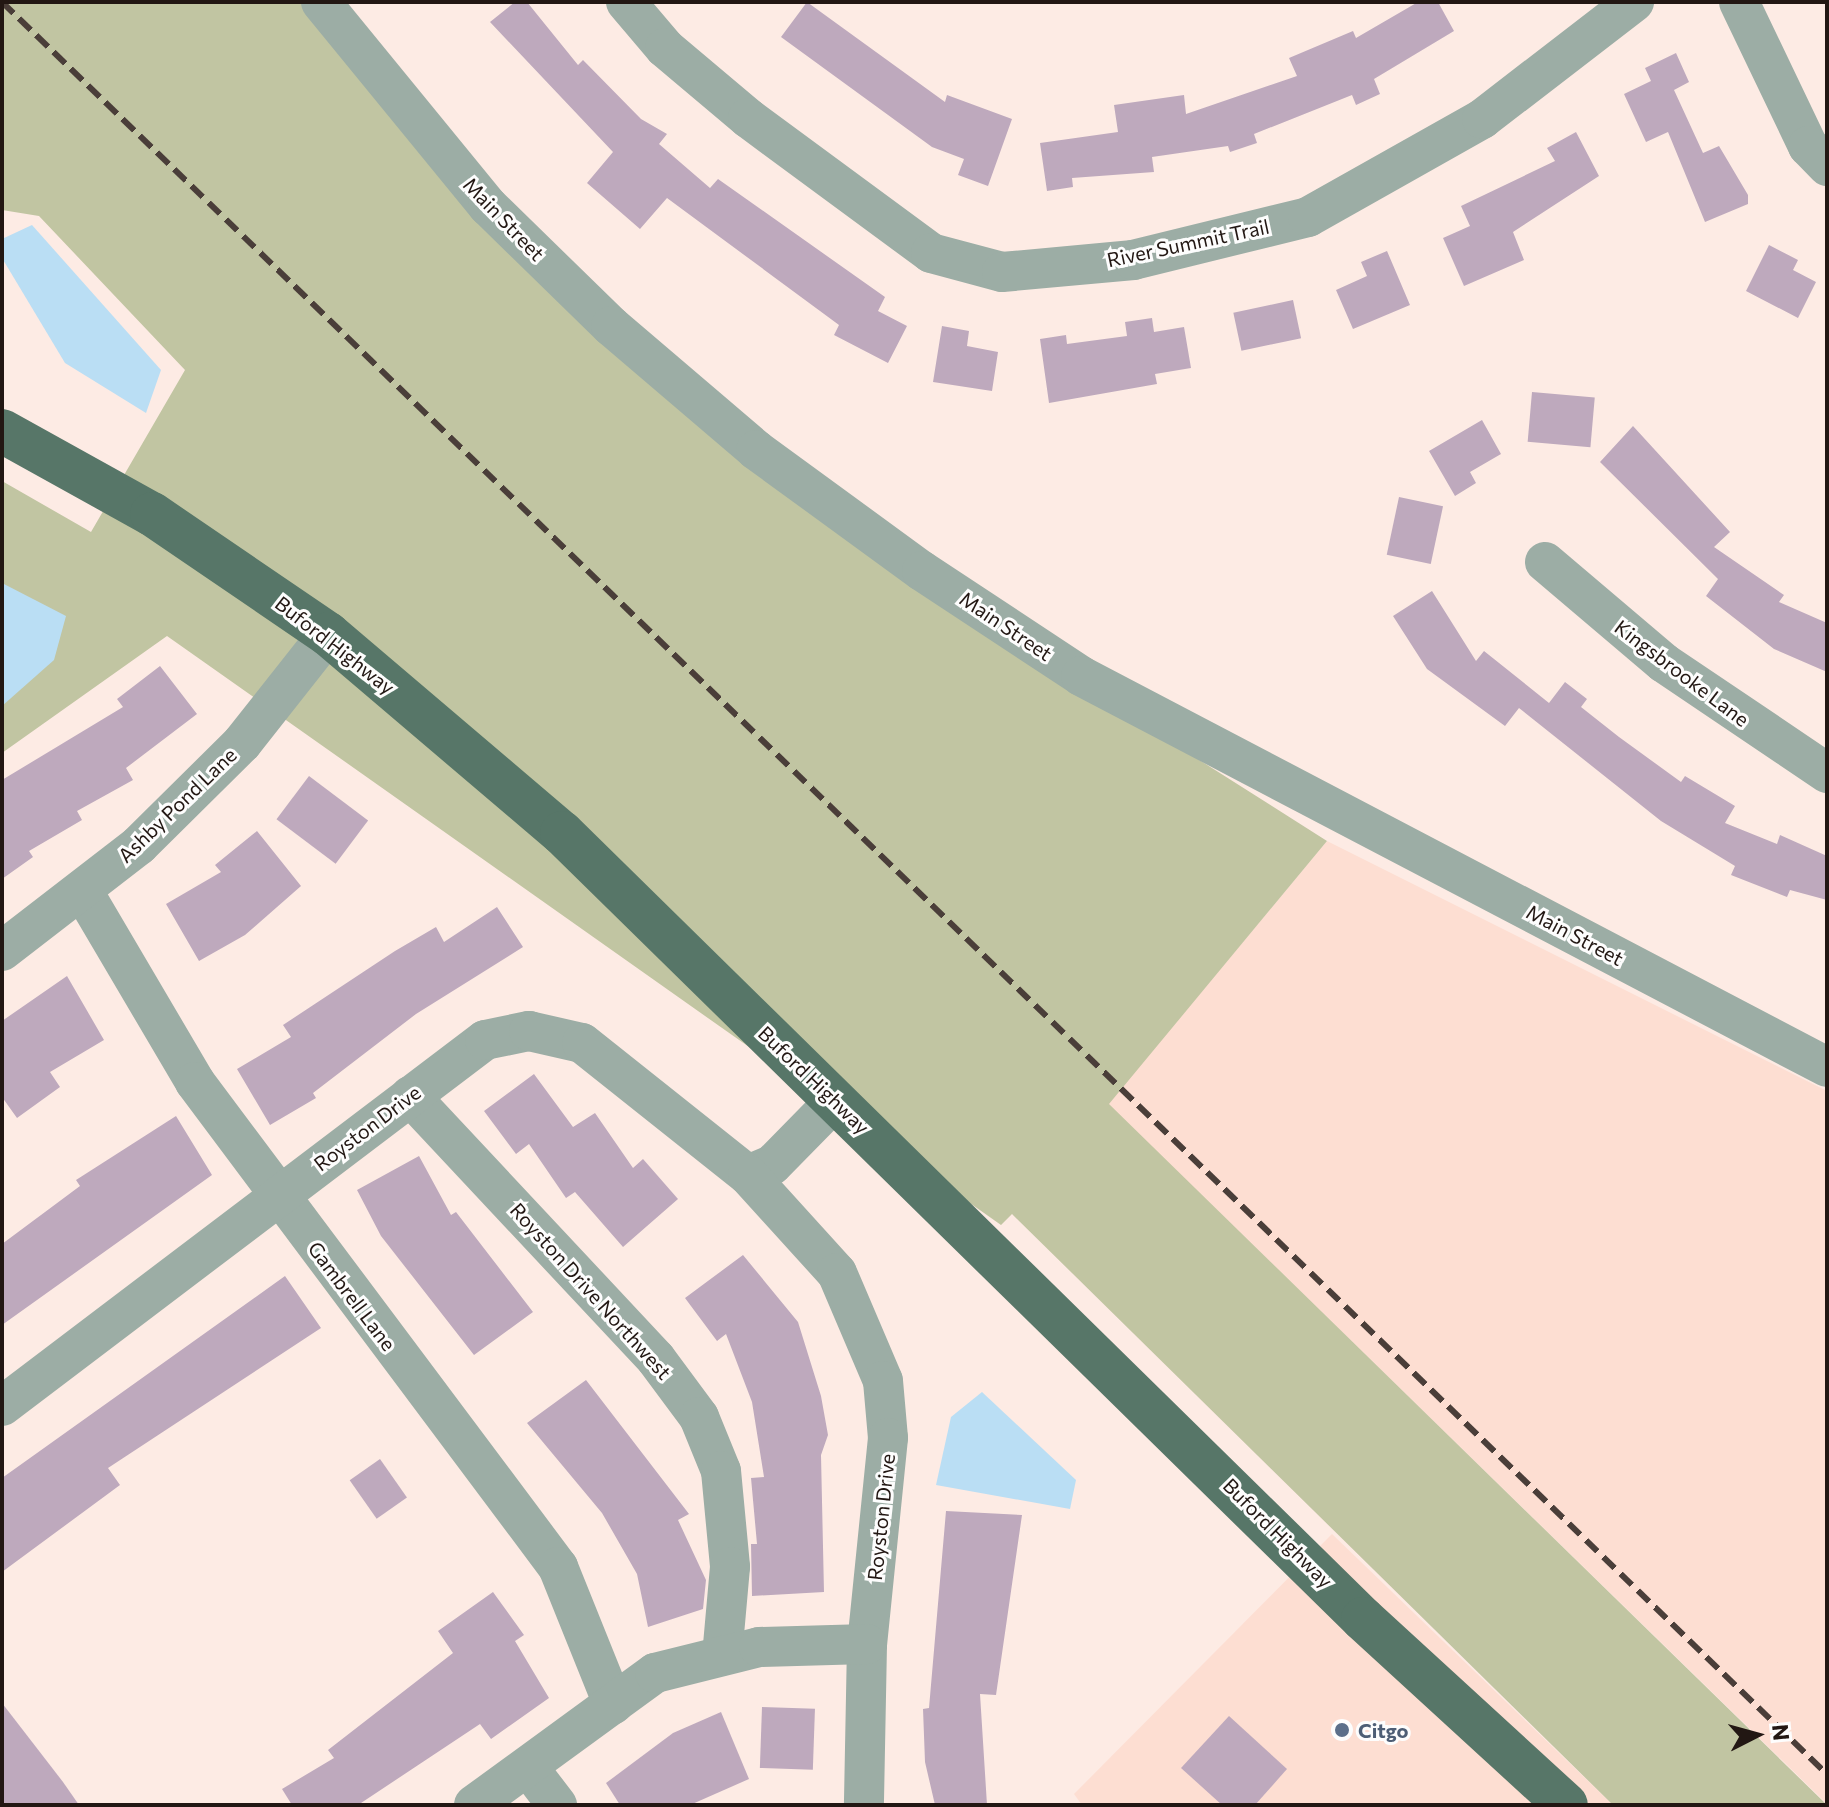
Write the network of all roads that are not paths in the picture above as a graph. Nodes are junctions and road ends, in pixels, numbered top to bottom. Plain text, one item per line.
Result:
1 (321, 2) edge
2 (626, 2) edge
3 (1634, 2) edge
4 (1739, 2) edge
5 (1827, 166) edge
6 (2, 431) edge
7 (1545, 562) dead end
8 (328, 634) junction
9 (1827, 773) edge
10 (82, 890) junction
11 (2, 951) edge
12 (1827, 1067) edge
13 (410, 1096) junction
14 (835, 1101) junction
15 (748, 1175) junction
16 (276, 1196) junction
17 (2, 1406) edge
18 (867, 1644) junction
19 (722, 1656) junction
20 (613, 1704) junction
21 (528, 1767) junction
22 (474, 1805) edge
23 (557, 1805) edge
24 (864, 1805) edge
25 (1566, 1805) edge

1 - 12 street, Main Street
2 - 3 street, River Summit Trail
4 - 5 street
6 - 8 main road, Buford Highway
7 - 9 street, Kingsbrooke Lane
8 - 10 street, Ashby Pond Lane
8 - 14 main road, Buford Highway
10 - 11 street, Ashby Pond Lane
10 - 16 street, Gambrell Lane
13 - 15 street, Royston Drive
13 - 16 street, Royston Drive
13 - 19 street, Royston Drive Northwest
14 - 15 street
14 - 25 main road, Buford Highway
15 - 18 street, Royston Drive
16 - 17 street, Royston Drive
16 - 20 street, Gambrell Lane
18 - 19 street
18 - 24 street, Royston Drive
19 - 20 street
20 - 21 street
21 - 22 street
21 - 23 street

